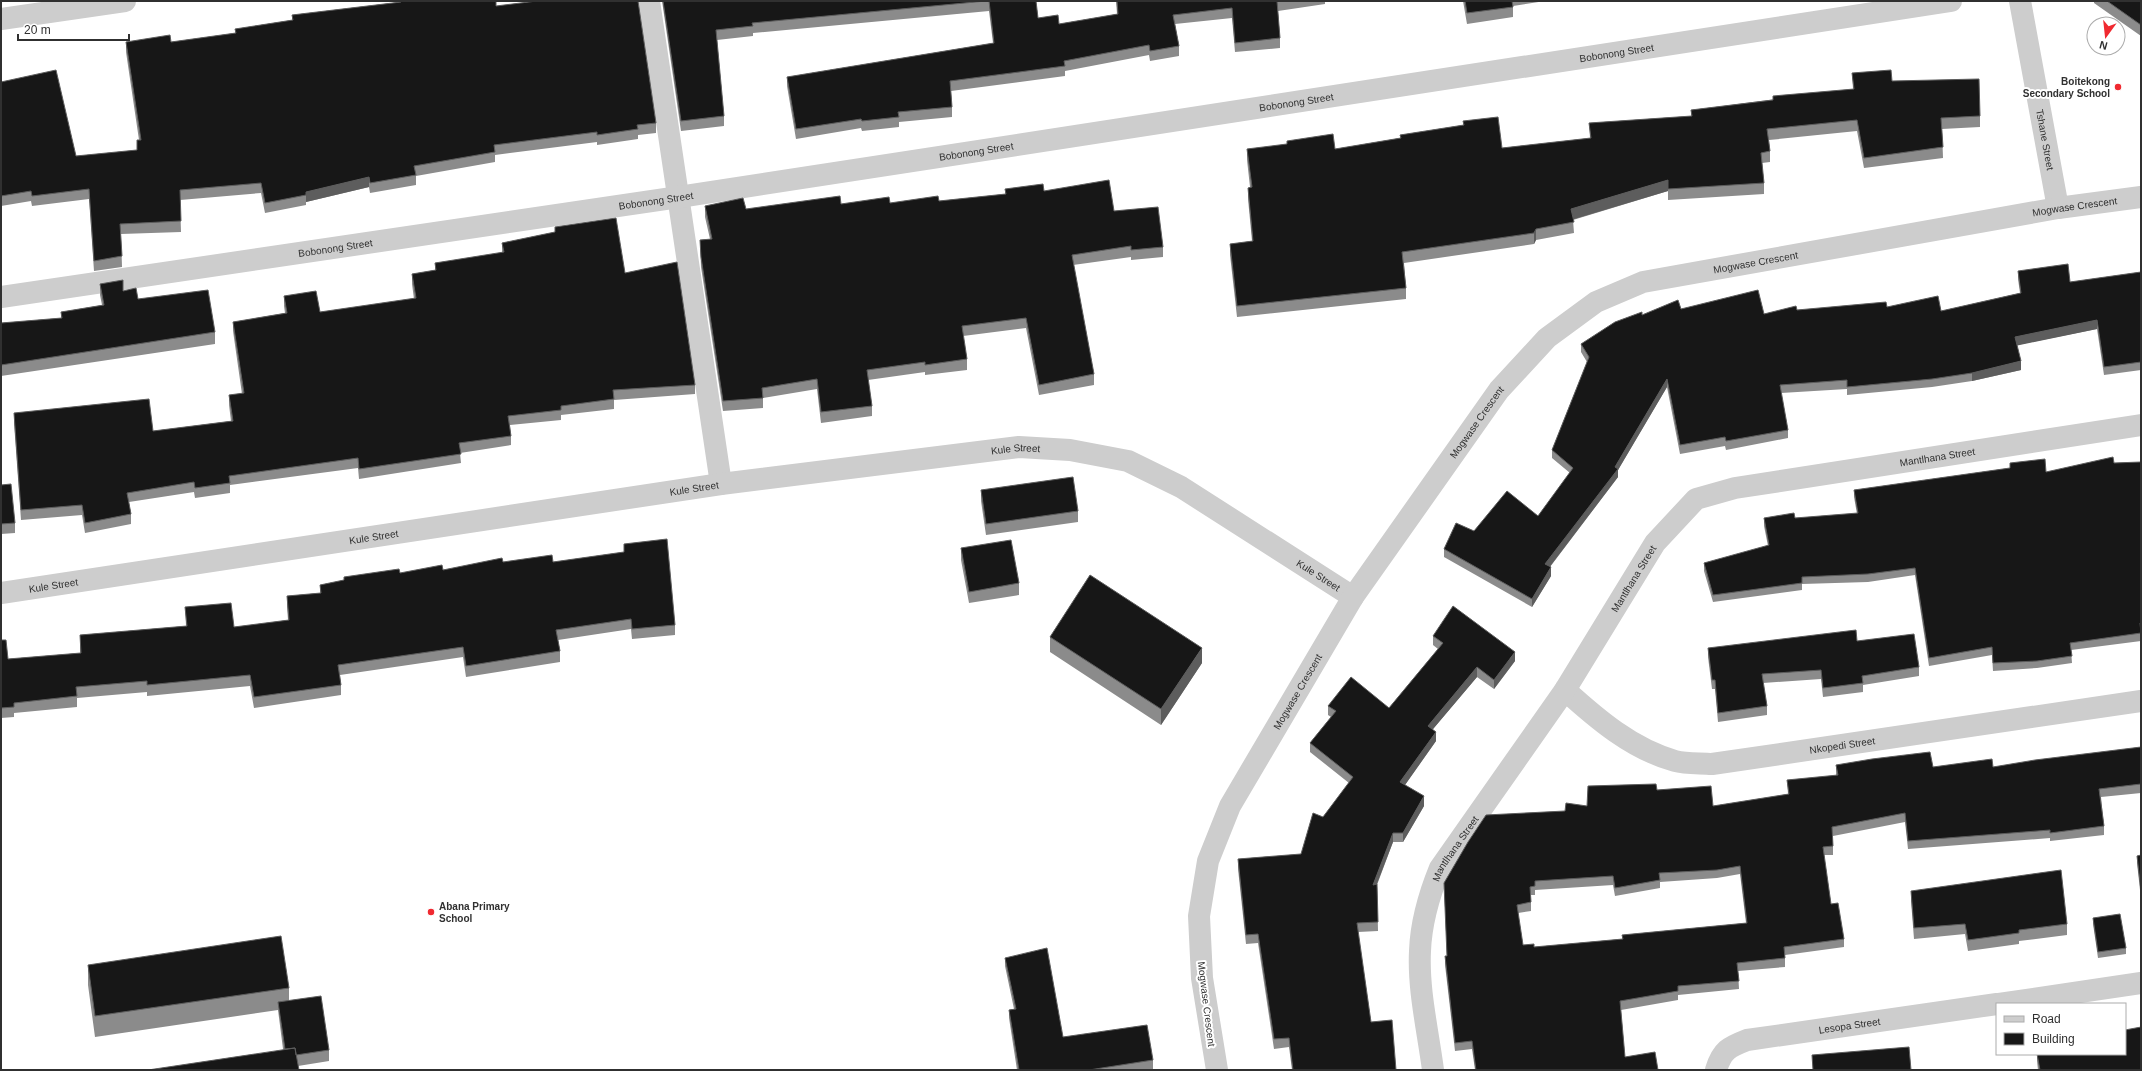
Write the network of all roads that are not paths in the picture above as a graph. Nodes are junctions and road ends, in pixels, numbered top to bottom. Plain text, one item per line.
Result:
1 (125, 1) edge
2 (649, 1) edge
3 (1951, 1) edge
4 (2020, 1) edge
5 (1, 19) edge
6 (678, 197) junction
7 (2141, 197) edge
8 (2058, 208) junction
9 (1, 297) edge
10 (2141, 425) edge
11 (721, 484) junction
12 (1, 593) edge
13 (1353, 597) junction
14 (1565, 690) junction
15 (2141, 701) edge
16 (2141, 984) edge
17 (2005, 1003) edge
18 (1996, 1004) edge
19 (1216, 1070) edge
20 (1433, 1070) edge
21 (1716, 1070) edge

1 - 5 street
2 - 6 street
3 - 6 street, Bobonong Street
4 - 8 street, Tshane Street
6 - 9 street, Bobonong Street
6 - 11 street
7 - 8 street, Mogwase Crescent
8 - 13 street, Mogwase Crescent
10 - 14 street, Mantlhana Street
11 - 12 street, Kule Street
11 - 13 street, Kule Street
13 - 19 street, Mogwase Crescent
14 - 15 street, Nkopedi Street
14 - 20 street, Mantlhana Street
16 - 17 street, Lesopa Street
18 - 21 street, Lesopa Street

